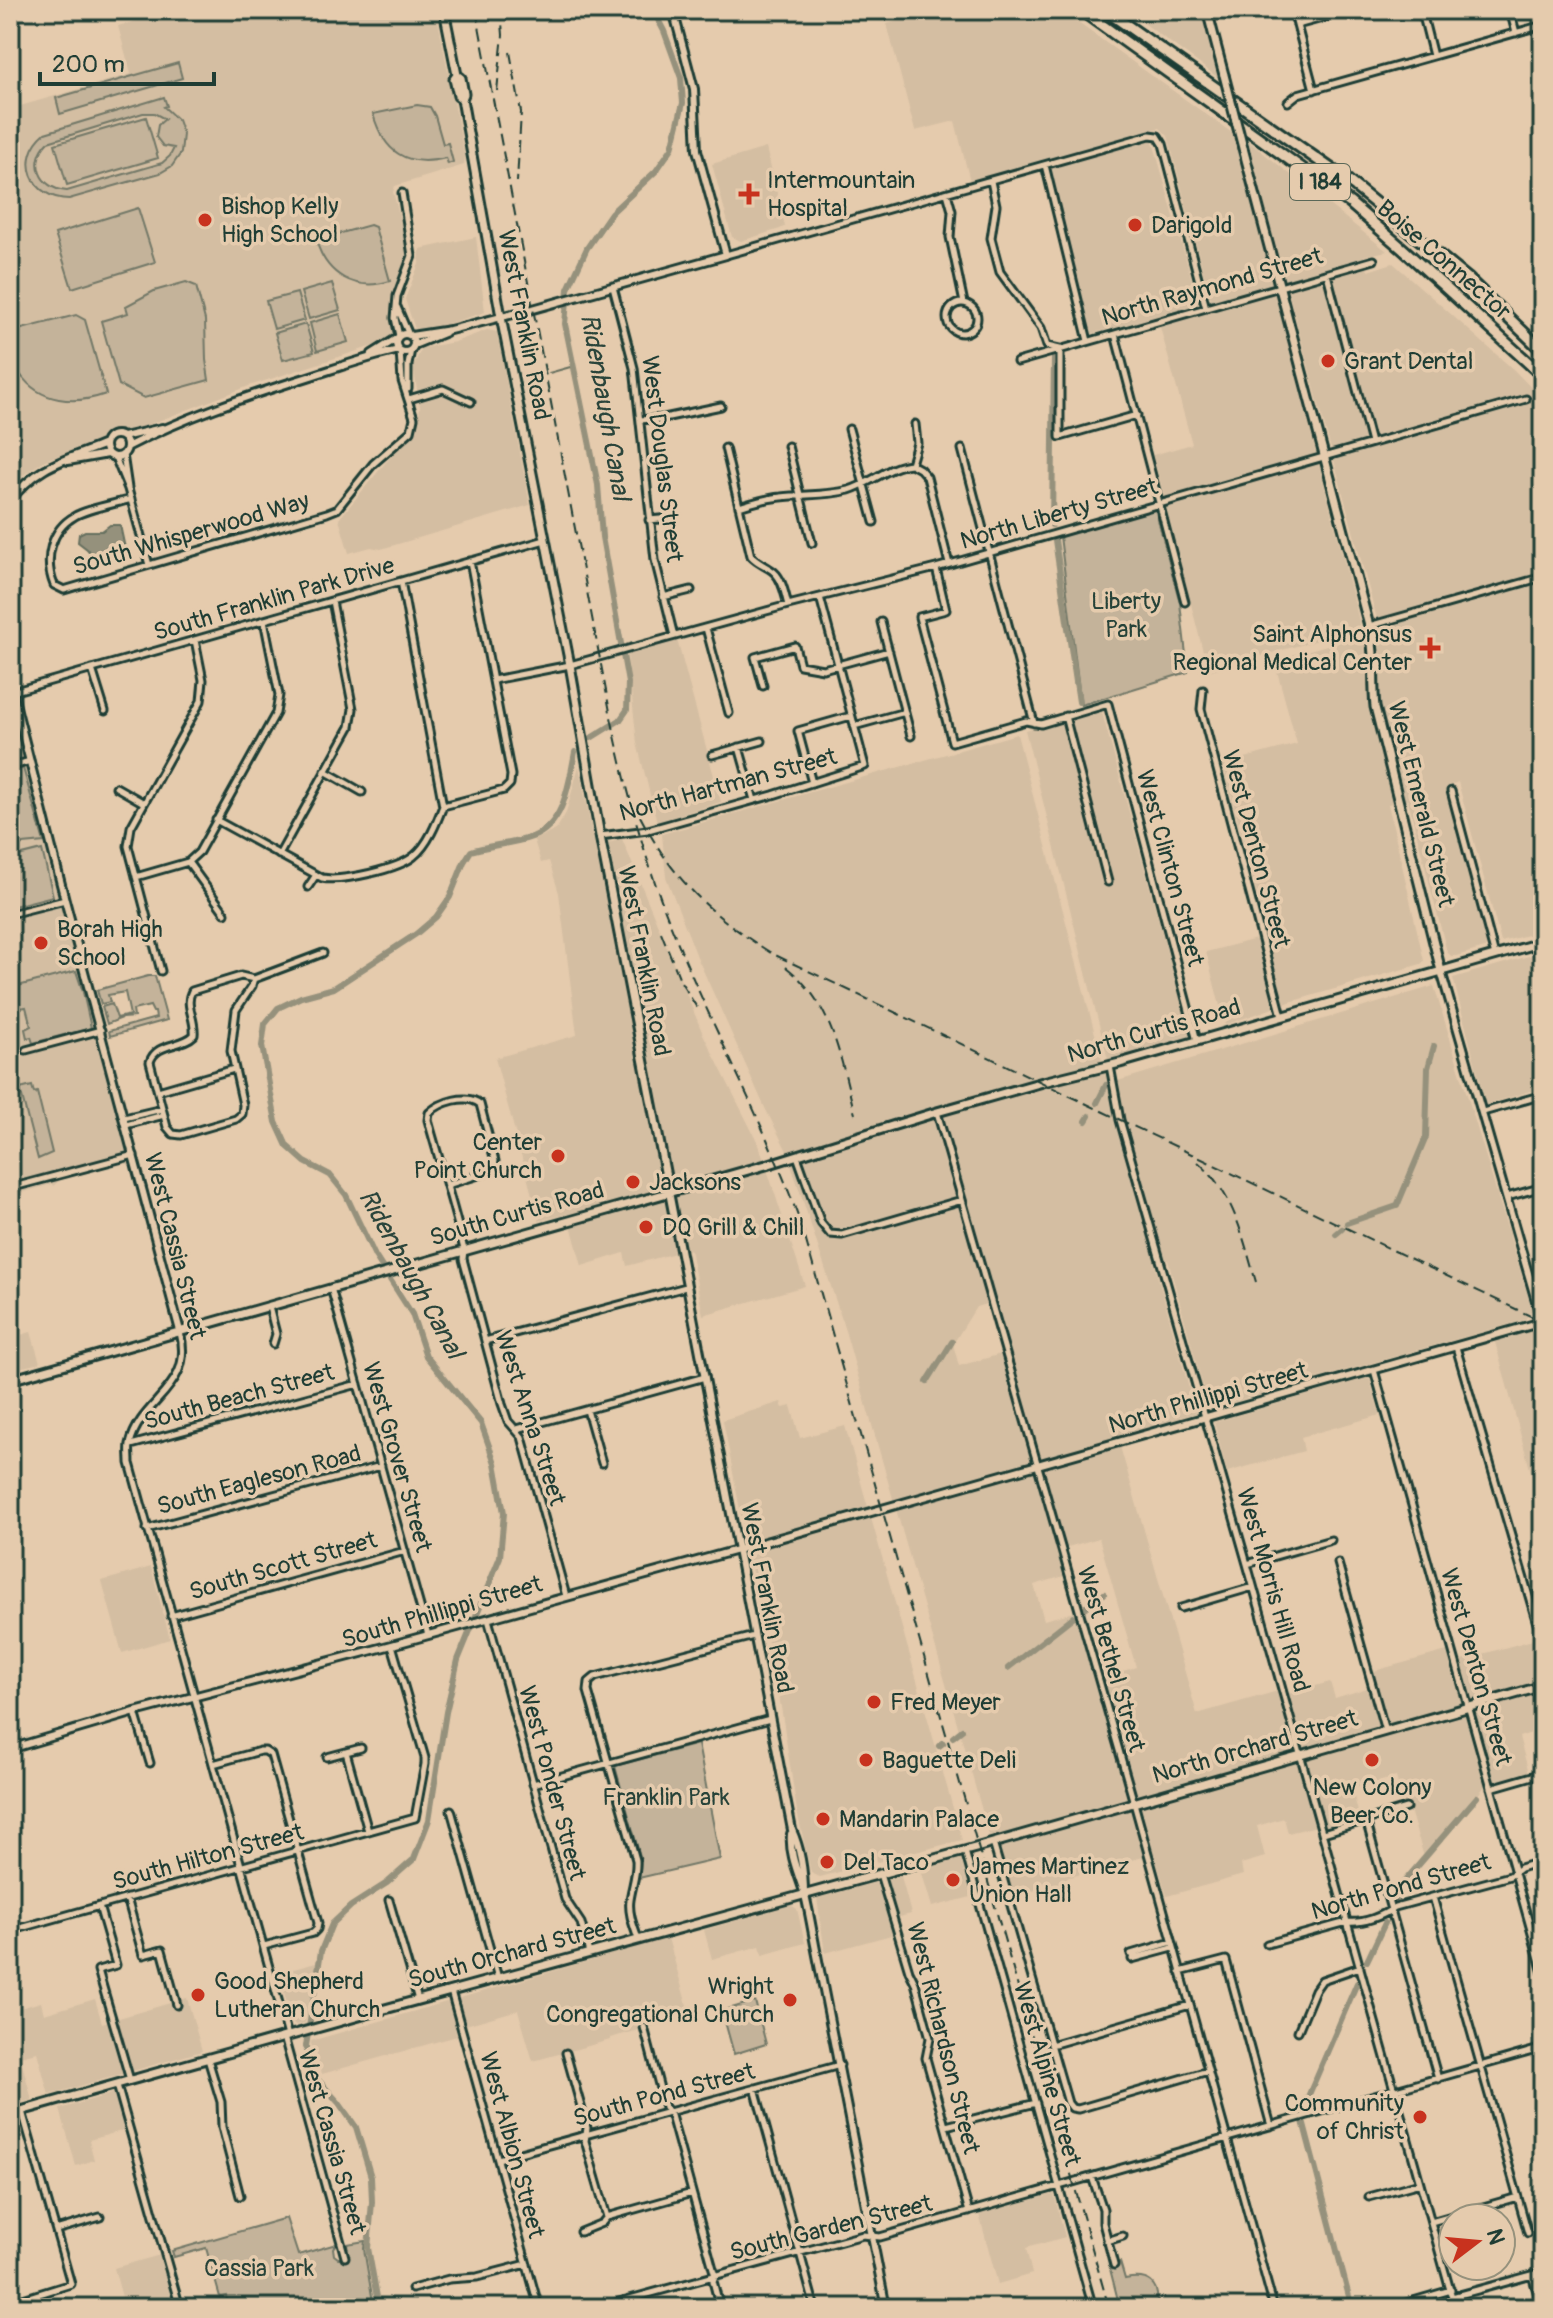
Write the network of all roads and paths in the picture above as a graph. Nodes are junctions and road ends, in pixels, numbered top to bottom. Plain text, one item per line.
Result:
1 (444, 10) edge
2 (673, 10) edge
3 (1081, 10) edge
4 (1105, 10) edge
5 (1207, 10) edge
6 (1293, 10) edge
7 (1346, 10) edge
8 (1510, 10) edge
9 (1422, 11) edge
10 (1297, 25) junction
11 (1543, 25) edge
12 (1516, 33) junction
13 (1433, 56) junction
14 (1314, 90) junction
15 (1288, 102) dead end
16 (1045, 165) junction
17 (991, 181) junction
18 (402, 193) dead end
19 (947, 193) junction
20 (726, 255) junction
21 (1374, 260) dead end
22 (1327, 274) junction
23 (613, 287) junction
24 (1280, 287) junction
25 (964, 303) junction
26 (397, 306) junction
27 (1206, 308) junction
28 (501, 317) junction
29 (450, 330) junction
30 (1115, 334) junction
31 (410, 336) junction
32 (398, 337) junction
33 (1088, 341) junction
34 (413, 347) junction
35 (1060, 349) junction
36 (400, 351) junction
37 (1543, 351) edge
38 (365, 357) junction
39 (1017, 362) dead end
40 (1543, 376) edge
41 (408, 396) junction
42 (1526, 399) dead end
43 (471, 402) dead end
44 (721, 406) dead end
45 (1137, 415) junction
46 (640, 420) junction
47 (915, 424) dead end
48 (170, 427) junction
49 (849, 429) dead end
50 (122, 437) junction
51 (1371, 443) junction
52 (105, 444) junction
53 (788, 446) dead end
54 (725, 448) dead end
55 (962, 449) dead end
56 (125, 450) junction
57 (112, 455) junction
58 (1325, 457) junction
59 (64, 461) junction
60 (911, 464) junction
61 (864, 485) junction
62 (128, 489) junction
63 (800, 496) junction
64 (131, 499) junction
65 (10, 501) edge
66 (1160, 503) junction
67 (739, 507) junction
68 (672, 518) dead end
69 (649, 520) junction
70 (874, 522) dead end
71 (545, 540) junction
72 (812, 543) dead end
73 (989, 553) junction
74 (470, 561) junction
75 (949, 564) junction
76 (149, 565) junction
77 (936, 568) junction
78 (1543, 577) edge
79 (401, 581) junction
80 (691, 590) dead end
81 (663, 597) junction
82 (820, 597) junction
83 (332, 601) junction
84 (1185, 602) dead end
85 (788, 605) junction
86 (264, 620) junction
87 (881, 622) dead end
88 (1369, 626) junction
89 (706, 628) junction
90 (674, 636) junction
91 (195, 640) junction
92 (889, 651) junction
93 (570, 665) junction
94 (838, 666) junction
95 (92, 669) junction
96 (493, 680) junction
97 (10, 683) edge
98 (763, 686) dead end
99 (1203, 690) dead end
100 (12, 692) junction
101 (105, 711) dead end
102 (905, 712) junction
103 (729, 713) dead end
104 (851, 716) junction
105 (1065, 716) junction
106 (1034, 723) junction
107 (854, 726) junction
108 (911, 736) dead end
109 (762, 741) dead end
110 (739, 747) junction
111 (712, 755) dead end
112 (30, 761) junction
113 (10, 767) edge
114 (325, 771) junction
115 (812, 783) junction
116 (116, 787) dead end
117 (1451, 791) dead end
118 (362, 792) dead end
119 (754, 800) junction
120 (144, 803) junction
121 (443, 806) junction
122 (216, 820) junction
123 (600, 836) junction
124 (279, 855) junction
125 (188, 862) junction
126 (316, 875) junction
127 (136, 877) junction
128 (1108, 882) dead end
129 (308, 887) dead end
130 (65, 900) junction
131 (225, 913) dead end
132 (10, 914) edge
133 (1540, 943) edge
134 (323, 953) dead end
135 (1495, 956) junction
136 (1543, 963) edge
137 (161, 971) dead end
138 (1441, 971) junction
139 (254, 979) junction
140 (1282, 1016) junction
141 (101, 1030) junction
142 (1197, 1041) junction
143 (26, 1050) dead end
144 (1110, 1066) junction
145 (234, 1069) junction
146 (158, 1091) junction
147 (1543, 1095) edge
148 (163, 1112) junction
149 (937, 1112) junction
150 (1483, 1112) junction
151 (125, 1122) junction
152 (134, 1155) junction
153 (797, 1156) junction
154 (777, 1162) joint
155 (447, 1185) junction
156 (1543, 1187) edge
157 (10, 1188) edge
158 (669, 1192) junction
159 (1507, 1197) junction
160 (962, 1200) junction
161 (464, 1250) junction
162 (686, 1287) junction
163 (331, 1288) junction
164 (268, 1306) junction
165 (1542, 1323) edge
166 (180, 1331) junction
167 (485, 1341) junction
168 (273, 1344) dead end
169 (1456, 1347) junction
170 (1374, 1370) junction
171 (706, 1377) junction
172 (10, 1380) edge
173 (358, 1384) junction
174 (587, 1410) junction
175 (1205, 1416) junction
176 (517, 1429) junction
177 (130, 1446) junction
178 (602, 1463) dead end
179 (1037, 1465) junction
180 (381, 1466) junction
181 (883, 1508) joint
182 (147, 1529) junction
183 (1331, 1540) dead end
184 (737, 1550) junction
185 (405, 1551) junction
186 (1338, 1563) dead end
187 (1247, 1564) junction
188 (1253, 1587) junction
189 (566, 1596) junction
190 (1181, 1608) dead end
191 (171, 1616) junction
192 (484, 1620) junction
193 (428, 1635) junction
194 (754, 1636) junction
195 (1543, 1644) edge
196 (392, 1645) junction
197 (1543, 1686) edge
198 (193, 1698) junction
199 (1468, 1707) junction
200 (135, 1712) junction
201 (770, 1719) junction
202 (1385, 1731) junction
203 (361, 1748) dead end
204 (10, 1749) edge
205 (346, 1752) junction
206 (1301, 1755) junction
207 (327, 1757) dead end
208 (150, 1763) dead end
209 (609, 1763) junction
210 (213, 1764) junction
211 (1543, 1773) edge
212 (533, 1784) junction
213 (1491, 1788) junction
214 (1134, 1803) junction
215 (1406, 1808) dead end
216 (451, 1810) dead end
217 (1366, 1820) junction
218 (368, 1831) junction
219 (1323, 1833) junction
220 (993, 1843) junction
221 (979, 1847) joint
222 (298, 1851) junction
223 (965, 1851) junction
224 (1543, 1861) edge
225 (242, 1866) junction
226 (1515, 1872) junction
227 (880, 1874) junction
228 (804, 1894) junction
229 (1433, 1897) junction
230 (127, 1898) junction
231 (389, 1900) dead end
232 (99, 1906) junction
233 (1391, 1910) junction
234 (1347, 1922) junction
235 (10, 1931) edge
236 (638, 1939) junction
237 (1267, 1944) dead end
238 (1173, 1945) junction
239 (264, 1946) junction
240 (589, 1953) junction
241 (1131, 1957) dead end
242 (1541, 1960) edge
243 (1360, 1967) junction
244 (1180, 1972) junction
245 (1543, 1973) edge
246 (498, 1978) junction
247 (451, 1991) junction
248 (418, 2000) junction
249 (177, 2005) dead end
250 (1190, 2005) junction
251 (644, 2027) dead end
252 (1298, 2031) dead end
253 (286, 2036) junction
254 (1051, 2045) junction
255 (1543, 2048) edge
256 (566, 2053) dead end
257 (208, 2059) junction
258 (840, 2065) junction
259 (1481, 2066) junction
260 (1208, 2071) junction
261 (1438, 2079) junction
262 (130, 2081) junction
263 (117, 2085) junction
264 (755, 2088) junction
265 (1395, 2091) junction
266 (1036, 2103) junction
267 (22, 2111) junction
268 (670, 2112) junction
269 (10, 2114) edge
270 (946, 2126) junction
271 (1271, 2126) junction
272 (586, 2135) junction
273 (1227, 2139) junction
274 (498, 2159) junction
275 (1092, 2177) junction
276 (1420, 2183) junction
277 (1059, 2187) junction
278 (692, 2193) junction
279 (240, 2196) dead end
280 (1369, 2197) dead end
281 (1518, 2197) junction
282 (969, 2212) junction
283 (100, 2217) dead end
284 (607, 2217) junction
285 (1431, 2222) junction
286 (56, 2230) junction
287 (580, 2232) dead end
288 (1528, 2233) dead end
289 (872, 2236) junction
290 (1123, 2236) dead end
291 (1107, 2241) junction
292 (800, 2252) junction
293 (345, 2257) dead end
294 (527, 2264) junction
295 (1114, 2265) dead end
296 (1543, 2272) edge
297 (1532, 2275) junction
298 (715, 2276) junction
299 (412, 2289) dead end
300 (1451, 2293) junction
301 (10, 2303) edge
302 (1403, 2304) dead end
303 (180, 2308) edge
304 (539, 2308) edge
305 (597, 2308) edge
306 (720, 2308) edge
307 (815, 2308) edge
308 (886, 2308) edge
309 (1093, 2308) edge
310 (1274, 2308) edge
311 (1455, 2308) edge
312 (1542, 2308) edge

1 - 28 main road, West Franklin Road
2 - 20 street
3 - 40 highway, Boise Connector / I 184
4 - 37 highway, Boise Connector / I 184
5 - 24 main road, West Emerald Street, bridge
6 - 10 street
7 - 10 street
8 - 12 street
9 - 13 street
10 - 14 street
11 - 12 street
12 - 13 street
13 - 14 street
14 - 15 street
16 - 17 street
16 - 27 street
16 - 33 street
17 - 19 street
17 - 35 street
18 - 26 street
19 - 20 street
19 - 25 street
20 - 23 street
21 - 22 street, North Raymond Street
22 - 24 street, North Raymond Street
22 - 51 street
23 - 28 street
23 - 46 street, West Douglas Street
24 - 27 street, North Raymond Street
24 - 58 main road, West Emerald Street
25 - 25 street
26 - 31 street
26 - 32 street
27 - 30 street, North Raymond Street
28 - 29 street
28 - 71 main road, West Franklin Road
29 - 31 street
29 - 34 street
30 - 33 street, North Raymond Street
30 - 45 street
31 - 32 street
31 - 34 street
32 - 36 street
32 - 38 street
33 - 35 street, North Raymond Street
34 - 36 street
34 - 41 street, South Whisperwood Way
35 - 39 street, North Raymond Street
35 - 45 street
36 - 38 street
36 - 41 street, South Whisperwood Way
38 - 48 street
41 - 43 street
41 - 76 street, South Whisperwood Way
42 - 51 street, North Liberty Street
44 - 46 street
45 - 66 street
46 - 69 street, West Douglas Street
47 - 60 street
48 - 50 street
48 - 56 street
49 - 61 street
50 - 52 street
50 - 56 street
51 - 58 street, North Liberty Street
52 - 57 street
52 - 59 street
53 - 63 street
54 - 67 street
55 - 73 street
56 - 57 street
56 - 62 street
57 - 59 street
57 - 62 street
58 - 66 street, North Liberty Street
58 - 88 main road, West Emerald Street
59 - 65 street
60 - 61 street
60 - 75 street
61 - 63 street
61 - 70 street
62 - 64 street
63 - 67 street
63 - 72 street
64 - 76 street
64 - 76 street, South Whisperwood Way
66 - 73 street, North Liberty Street
66 - 84 street
67 - 85 street
68 - 69 street
69 - 81 street, West Douglas Street
71 - 74 street, South Franklin Park Drive
71 - 93 main road, West Franklin Road
73 - 75 street, North Liberty Street
73 - 106 street
74 - 79 street, South Franklin Park Drive
74 - 96 street
75 - 77 street, North Liberty Street
77 - 82 street, North Liberty Street
77 - 106 street
78 - 88 street
79 - 83 street, South Franklin Park Drive
79 - 121 street
80 - 81 street
81 - 90 street, West Douglas Street
82 - 85 street, North Liberty Street
82 - 94 street
83 - 86 street, South Franklin Park Drive
83 - 114 street
85 - 89 street, North Liberty Street
86 - 91 street, South Franklin Park Drive
86 - 122 street
87 - 92 street
88 - 138 main road, West Emerald Street
89 - 90 street, North Liberty Street
89 - 103 street
90 - 93 street, North Liberty Street
91 - 95 street, South Franklin Park Drive
91 - 120 street
92 - 94 street
92 - 102 street
93 - 96 street, North Liberty Street
93 - 123 main road, West Franklin Road
94 - 98 street
94 - 104 street
95 - 100 street, South Franklin Park Drive
95 - 101 street
96 - 121 street
97 - 100 street, West Cassia Street
99 - 140 street, West Denton Street
100 - 112 street, West Cassia Street
102 - 107 street
102 - 108 street
104 - 107 street
104 - 115 street
105 - 106 street
105 - 128 street
105 - 142 street, West Clinton Street
107 - 115 street, North Hartman Street
109 - 110 street
110 - 111 street
110 - 119 street
112 - 113 street
112 - 130 street, West Cassia Street
114 - 118 street
114 - 124 street
115 - 119 street, North Hartman Street
116 - 120 street
117 - 135 street
119 - 123 street, North Hartman Street
120 - 127 street
121 - 126 street
122 - 124 street
122 - 125 street
123 - 158 main road, West Franklin Road
124 - 126 street
125 - 127 street
125 - 131 street
126 - 129 street
127 - 137 street
130 - 132 street
130 - 141 street, West Cassia Street
133 - 135 main road, North Curtis Road
133 - 136 street
134 - 139 street
135 - 138 main road, North Curtis Road
138 - 140 main road, North Curtis Road
138 - 150 street, West Emerald Street
139 - 145 street
139 - 146 street
140 - 142 main road, North Curtis Road
141 - 143 street
141 - 151 street, West Cassia Street
142 - 144 main road, North Curtis Road
144 - 149 main road, North Curtis Road
144 - 175 street, West Morris Hill Road
145 - 146 street
145 - 148 street
146 - 148 street
147 - 150 street
148 - 151 street
149 - 153 main road, North Curtis Road
149 - 160 street, West Bethel Street
150 - 159 street, West Emerald Street
151 - 152 street, West Cassia Street
152 - 157 street
152 - 166 street, West Cassia Street
153 - 154 main road, North Curtis Road
153 - 160 street
154 - 158 main road, South Curtis Road
155 - 155 street, West Anna Street
155 - 161 street, West Anna Street
156 - 159 street
158 - 161 main road, South Curtis Road
158 - 162 street, West Franklin Road
159 - 165 street, West Emerald Street
160 - 179 street, West Bethel Street
161 - 163 main road, South Curtis Road
161 - 167 street, West Anna Street
162 - 167 street
162 - 171 street, West Franklin Road
163 - 164 main road, South Curtis Road
163 - 173 street, West Grover Street
164 - 166 main road, South Curtis Road
164 - 168 street
165 - 169 street, North Phillippi Street
166 - 172 main road, South Curtis Road
166 - 177 street, West Cassia Street
167 - 176 street, West Anna Street
169 - 170 street, North Phillippi Street
169 - 195 street
170 - 175 street, North Phillippi Street
170 - 199 street, West Denton Street
171 - 174 street
171 - 184 street, West Franklin Road
173 - 177 street, South Beach Street
173 - 180 street, West Grover Street
174 - 176 street
174 - 178 street
175 - 179 street, North Phillippi Street
175 - 187 street, West Morris Hill Road
176 - 189 street, West Anna Street
177 - 182 street, West Cassia Street
179 - 181 street, North Phillippi Street
179 - 214 street, West Bethel Street
180 - 182 street, South Eagleson Road
180 - 185 street, West Grover Street
181 - 184 street, South Phillippi Street
182 - 191 street, West Cassia Street
183 - 187 street
184 - 189 street, South Phillippi Street
184 - 194 street, West Franklin Road
185 - 191 street, South Scott Street
185 - 193 street, West Grover Street
186 - 202 street
187 - 188 street, West Morris Hill Road
188 - 190 street
188 - 206 street, West Morris Hill Road
189 - 192 street, South Phillippi Street
191 - 198 street, West Cassia Street
192 - 193 street, South Phillippi Street
192 - 212 street, West Ponder Street
193 - 196 street, South Phillippi Street
194 - 201 street, West Franklin Road
194 - 209 street
196 - 198 street, South Phillippi Street
196 - 218 street, South Hilton Street
197 - 199 main road, North Orchard Street
198 - 200 street, South Phillippi Street
198 - 210 street, West Cassia Street
199 - 202 main road, North Orchard Street
199 - 213 street, West Denton Street
200 - 204 street, South Phillippi Street
200 - 208 street
201 - 209 street
201 - 228 street, West Franklin Road
202 - 206 main road, North Orchard Street
203 - 205 street
205 - 207 street
205 - 218 street
206 - 214 main road, North Orchard Street
206 - 219 street, West Morris Hill Road
209 - 212 street
209 - 236 street
210 - 222 street
210 - 225 street, West Cassia Street
211 - 213 street
212 - 240 street, West Ponder Street
213 - 226 street, West Denton Street
214 - 220 main road, North Orchard Street
214 - 238 street, West Bethel Street
215 - 217 street
216 - 246 street
217 - 219 street
217 - 233 street
218 - 222 street, South Hilton Street
219 - 234 street, West Morris Hill Road
220 - 221 main road, North Orchard Street
220 - 254 street
221 - 223 main road, South Orchard Street
222 - 225 street, South Hilton Street
222 - 239 street
223 - 227 main road, South Orchard Street
223 - 266 street, West Alpine Street
224 - 226 street, North Pond Street
225 - 230 street, South Hilton Street
225 - 239 street, West Cassia Street
226 - 229 street, North Pond Street
226 - 242 street, West Denton Street
227 - 228 main road, South Orchard Street
227 - 270 street, West Richardson Street
228 - 236 main road, South Orchard Street
228 - 258 street, West Franklin Road
229 - 233 street, North Pond Street
229 - 259 street
230 - 232 street, South Hilton Street
230 - 249 street
231 - 248 street
232 - 235 street, South Hilton Street
232 - 262 street
233 - 234 street, North Pond Street
233 - 261 street
234 - 237 street, North Pond Street
234 - 243 street, West Morris Hill Road
236 - 240 main road, South Orchard Street
238 - 241 street
238 - 244 street, West Bethel Street
239 - 253 street, West Cassia Street
240 - 246 main road, South Orchard Street
242 - 245 street, West Denton Street
243 - 252 street
243 - 265 street, West Morris Hill Road
244 - 250 street, West Bethel Street
244 - 271 street
246 - 247 main road, South Orchard Street
247 - 248 main road, South Orchard Street
247 - 274 street, West Albion Street
248 - 253 main road, South Orchard Street
250 - 254 street
250 - 260 street, West Bethel Street
251 - 268 street
253 - 257 main road, South Orchard Street
253 - 293 street, West Cassia Street
254 - 260 street
255 - 259 street, South Garden Street
256 - 272 street
257 - 262 main road, South Orchard Street
257 - 279 street
258 - 264 street, South Pond Street
258 - 289 street, West Franklin Road
259 - 261 street, South Garden Street
259 - 281 street
260 - 273 street, West Bethel Street
261 - 265 street, South Garden Street
262 - 263 main road, South Orchard Street
263 - 267 main road, South Orchard Street
263 - 303 street
264 - 268 street, South Pond Street
264 - 292 street
265 - 271 street, South Garden Street
265 - 276 street, West Morris Hill Road
266 - 270 street
266 - 277 street, West Alpine Street
267 - 269 main road, South Orchard Street
267 - 286 street
268 - 272 street, South Pond Street
268 - 278 street
270 - 282 street, West Richardson Street
271 - 273 street, South Garden Street
272 - 274 street, South Pond Street
272 - 284 street
273 - 275 street, South Garden Street
273 - 310 street, West Bethel Street
274 - 294 street, West Albion Street
275 - 277 street, South Garden Street
275 - 291 street
276 - 280 street
276 - 285 street, West Morris Hill Road
277 - 282 street, South Garden Street
277 - 309 street, West Alpine Street
278 - 284 street
278 - 298 street
281 - 285 street
281 - 288 street
282 - 289 street, South Garden Street
283 - 286 street
284 - 287 street
285 - 300 street, West Morris Hill Road
286 - 301 street
289 - 292 street, South Garden Street
289 - 308 street, West Franklin Road
290 - 291 street
291 - 295 street
292 - 298 street, South Garden Street
292 - 307 street
294 - 299 street
294 - 304 street, West Albion Street
296 - 297 street
297 - 300 street
297 - 312 street
298 - 305 street, South Garden Street
298 - 306 street
300 - 302 street
300 - 311 street, West Morris Hill Road

